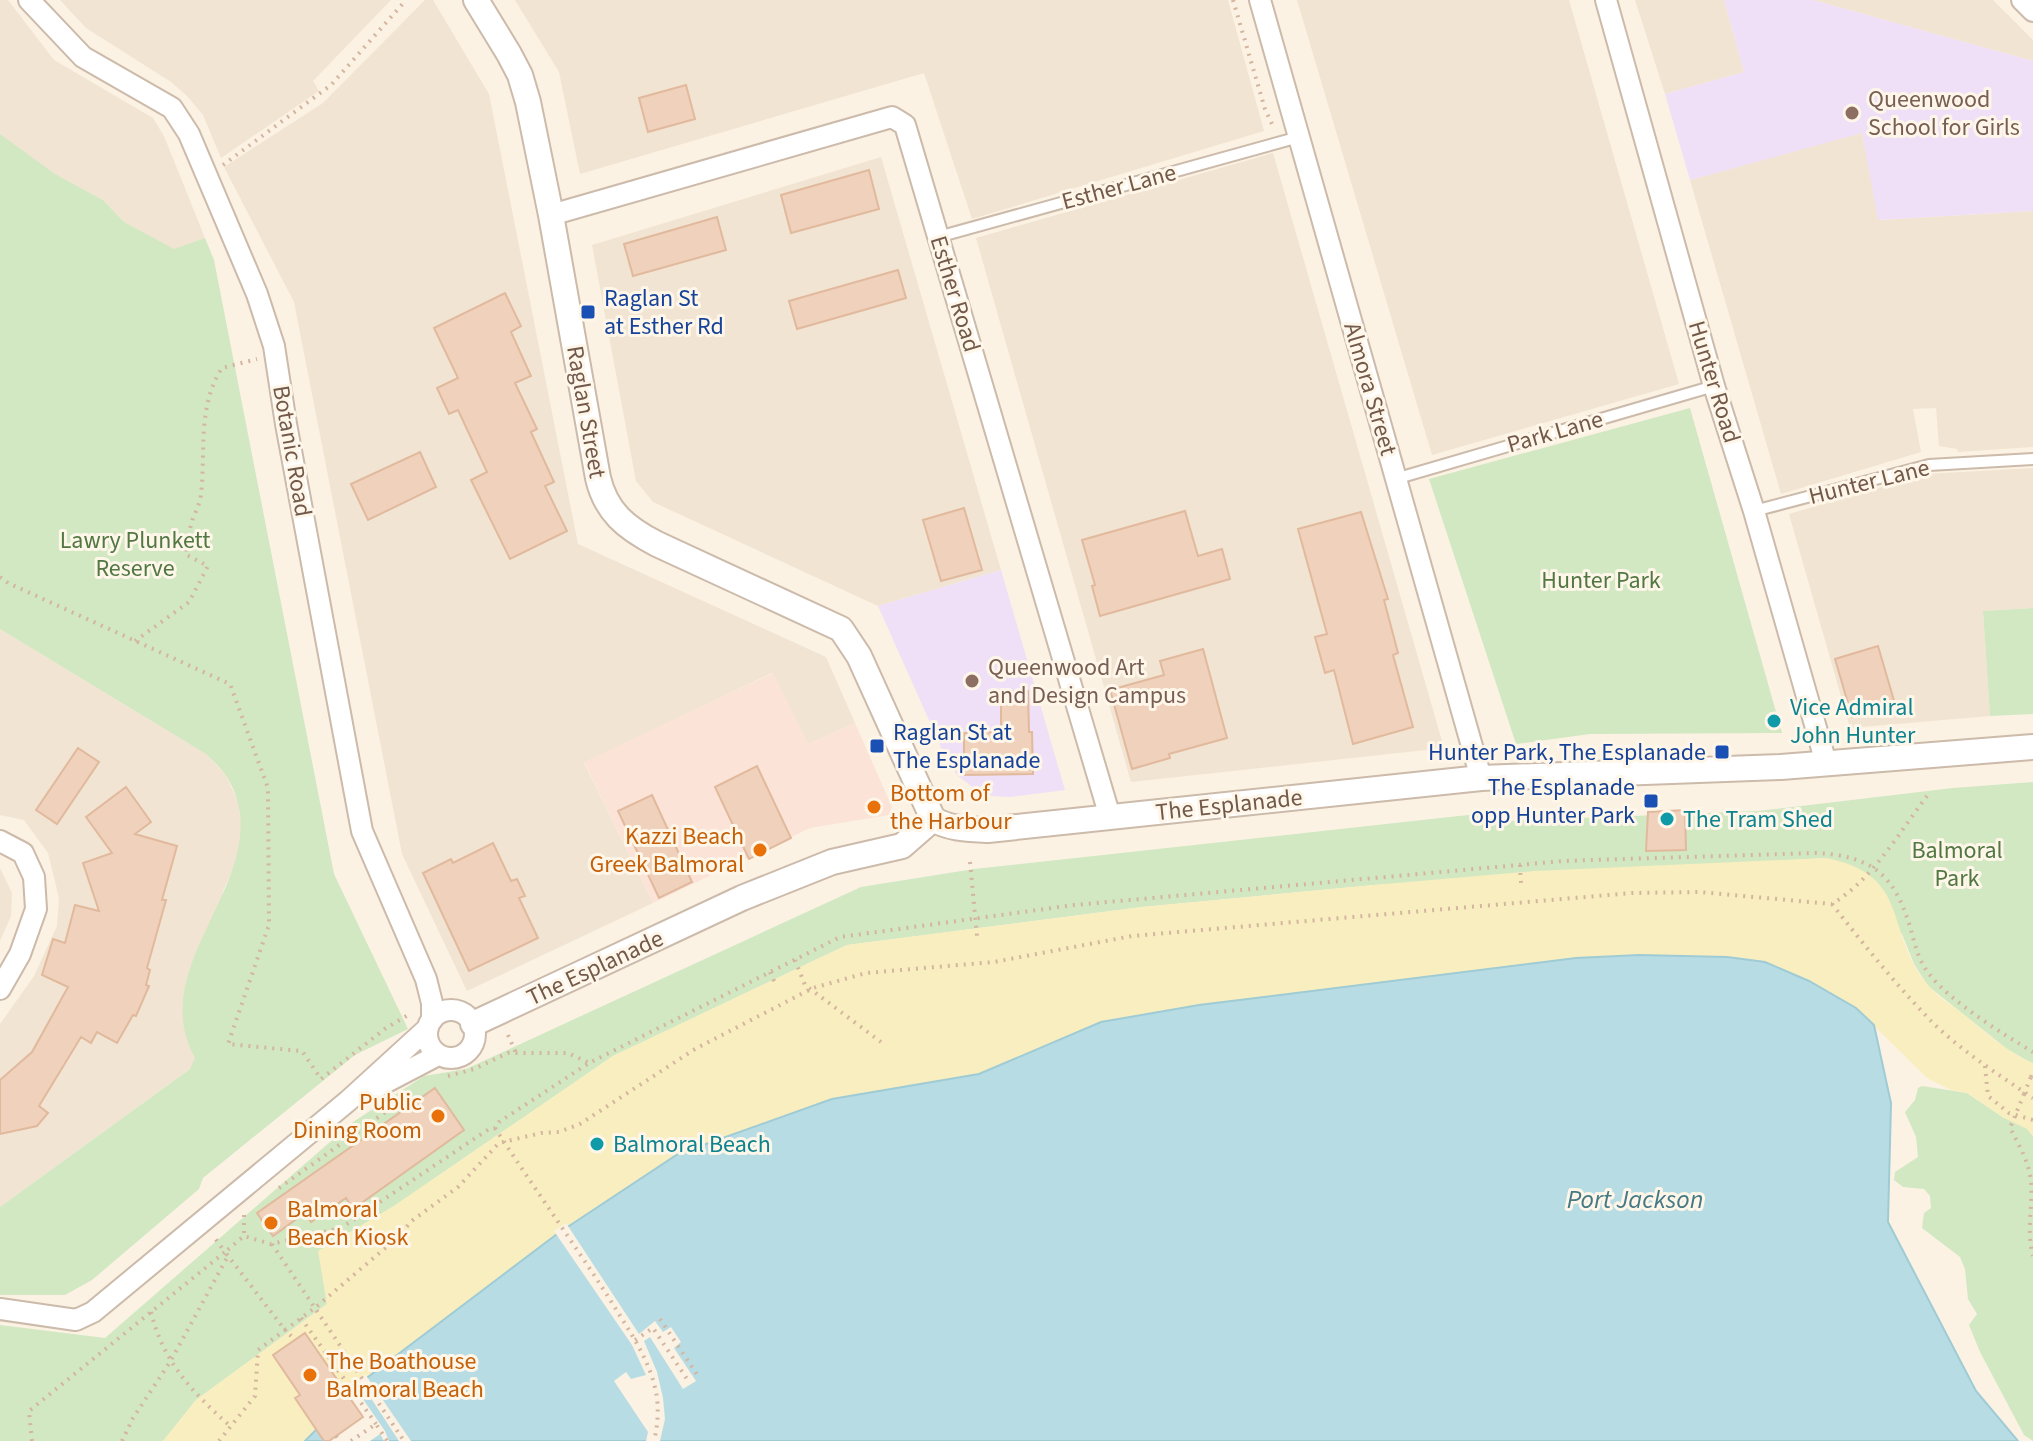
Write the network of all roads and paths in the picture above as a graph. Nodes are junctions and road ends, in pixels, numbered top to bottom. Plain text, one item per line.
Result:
1 (29, 0) edge
2 (406, 0) edge
3 (476, 0) edge
4 (1233, 0) edge
5 (1260, 0) edge
6 (1606, 0) edge
7 (2022, 0) edge
8 (2033, 11) edge
9 (1274, 130) dead end
10 (1299, 137) junction
11 (230, 161) dead end
12 (551, 215) junction
13 (938, 237) junction
14 (276, 356) junction
15 (1714, 386) junction
16 (2033, 459) edge
17 (1395, 479) junction
18 (1754, 511) junction
19 (0, 577) edge
20 (135, 641) junction
21 (2033, 747) edge
22 (1826, 763) junction
23 (1481, 778) junction
24 (1927, 796) dead end
25 (1110, 817) junction
26 (933, 819) junction
27 (0, 841) edge
28 (970, 862) dead end
29 (1520, 865) junction
30 (1874, 867) junction
31 (1521, 883) dead end
32 (1832, 904) junction
33 (974, 920) junction
34 (977, 936) dead end
35 (795, 960) junction
36 (770, 972) junction
37 (426, 979) junction
38 (776, 985) dead end
39 (0, 989) edge
40 (810, 989) junction
41 (463, 1017) junction
42 (430, 1024) junction
43 (394, 1025) dead end
44 (508, 1035) dead end
45 (881, 1042) dead end
46 (2033, 1052) edge
47 (516, 1053) junction
48 (438, 1055) junction
49 (589, 1063) junction
50 (1985, 1066) junction
51 (2033, 1072) edge
52 (439, 1078) dead end
53 (405, 1098) dead end
54 (2033, 1098) edge
55 (348, 1101) junction
56 (2016, 1115) junction
57 (2033, 1120) edge
58 (495, 1128) junction
59 (269, 1195) dead end
60 (244, 1213) dead end
61 (244, 1236) junction
62 (271, 1244) junction
63 (226, 1254) junction
64 (2033, 1256) edge
65 (316, 1307) junction
66 (0, 1309) edge
67 (151, 1312) junction
68 (301, 1318) junction
69 (660, 1319) dead end
70 (285, 1330) junction
71 (672, 1337) junction
72 (295, 1340) dead end
73 (635, 1340) junction
74 (663, 1343) junction
75 (170, 1362) junction
76 (698, 1376) dead end
77 (687, 1379) dead end
78 (376, 1424) junction
79 (230, 1427) junction
80 (32, 1441) edge
81 (122, 1441) edge
82 (219, 1441) edge
83 (351, 1441) edge
84 (387, 1441) edge
85 (404, 1441) edge
86 (654, 1441) edge

1 - 14 street, Botanic Road
2 - 11 path
3 - 12 street, Raglan Street
4 - 9 path
5 - 10 street, Almora Street
6 - 15 street, Hunter Road
7 - 8 street
10 - 13 lane, Esther Lane
10 - 17 street, Almora Street
12 - 13 street, Esther Road
12 - 26 street, Raglan Street
13 - 25 street, Esther Road
14 - 20 path
14 - 37 street, Botanic Road
15 - 17 lane, Park Lane
15 - 18 street, Hunter Road
16 - 18 lane, Hunter Lane
17 - 23 street, Almora Street
18 - 22 street, Hunter Road
19 - 20 path
20 - 43 path
21 - 22 street, The Esplanade
22 - 23 street, The Esplanade
23 - 25 street, The Esplanade
24 - 30 path
25 - 26 street, The Esplanade
26 - 41 street, The Esplanade
27 - 39 street
28 - 33 path
29 - 30 path
29 - 31 path
29 - 33 path
30 - 32 path
30 - 46 path
32 - 40 path
32 - 50 path
33 - 34 path
33 - 35 path
35 - 36 path
35 - 40 path
36 - 38 path
36 - 49 path
37 - 41 street, Botanic Road
37 - 42 street, Botanic Road
40 - 45 path
40 - 65 path
41 - 42 street
41 - 48 street
42 - 48 street
42 - 55 street
44 - 47 path
47 - 49 path
47 - 52 path
48 - 55 street
49 - 58 path
50 - 54 path
50 - 56 path
51 - 56 path, bridge
53 - 59 path
55 - 66 street
56 - 57 path
56 - 64 path
58 - 62 path
58 - 73 path, bridge
60 - 61 path
61 - 62 path
61 - 63 path
62 - 65 path
63 - 67 path
63 - 70 path
63 - 75 path
65 - 68 path
65 - 85 path
67 - 75 path
67 - 80 path
68 - 70 path
68 - 78 path
69 - 71 path
70 - 72 path
70 - 79 path
71 - 74 path
71 - 76 path
73 - 74 path
73 - 86 path, bridge
74 - 77 path
75 - 79 path
75 - 81 path
78 - 83 path
78 - 84 path
79 - 82 path

